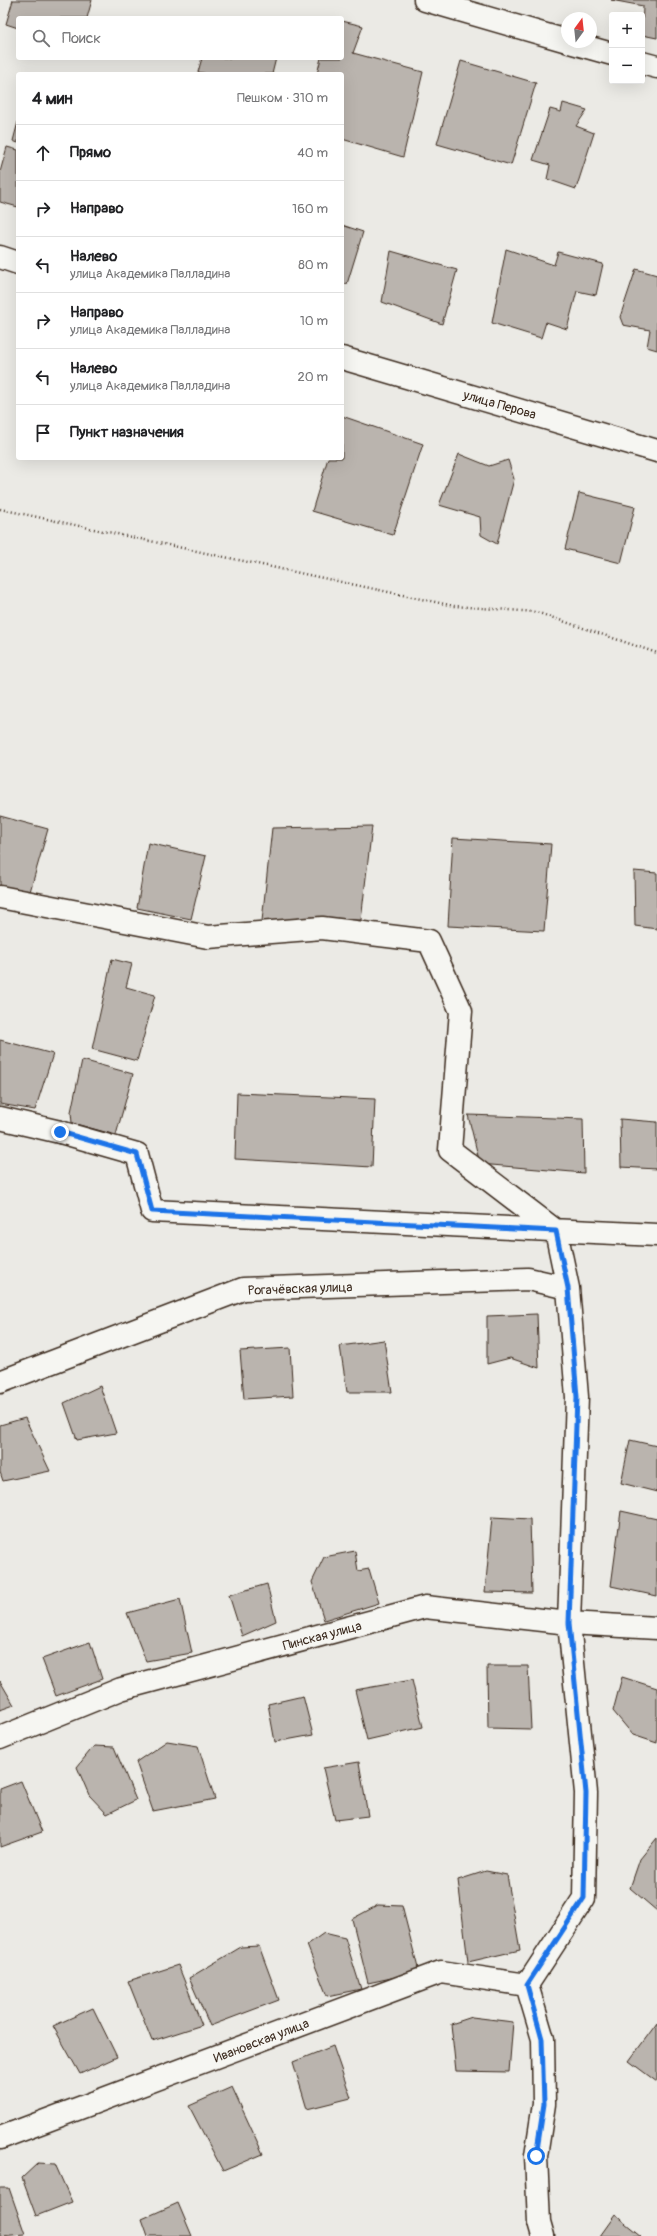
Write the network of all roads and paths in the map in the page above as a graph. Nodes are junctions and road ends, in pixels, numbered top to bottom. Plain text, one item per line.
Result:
1 (424, 0) edge
2 (561, 40) edge
3 (590, 48) edge
4 (609, 53) edge
5 (645, 64) edge
6 (657, 67) edge
7 (0, 257) edge
8 (16, 262) edge
9 (344, 359) edge
10 (657, 451) edge
11 (0, 509) edge
12 (657, 654) edge
13 (0, 897) edge
14 (0, 1118) edge
15 (556, 1231) junction
16 (657, 1234) edge
17 (568, 1288) junction
18 (0, 1382) edge
19 (569, 1623) junction
20 (657, 1628) edge
21 (0, 1738) edge
22 (527, 1985) junction
23 (0, 2138) edge
24 (543, 2236) edge

1 - 2 street
3 - 4 street
5 - 6 street
7 - 8 street
9 - 10 street, улица Перова
11 - 12 path
13 - 15 street
14 - 15 street
15 - 16 street
15 - 17 street
17 - 18 street, Рогачёвская улица
17 - 19 street
19 - 20 street, Пинская улица
19 - 21 street, Пинская улица
19 - 22 street
22 - 23 street, Ивановская улица
22 - 24 street

